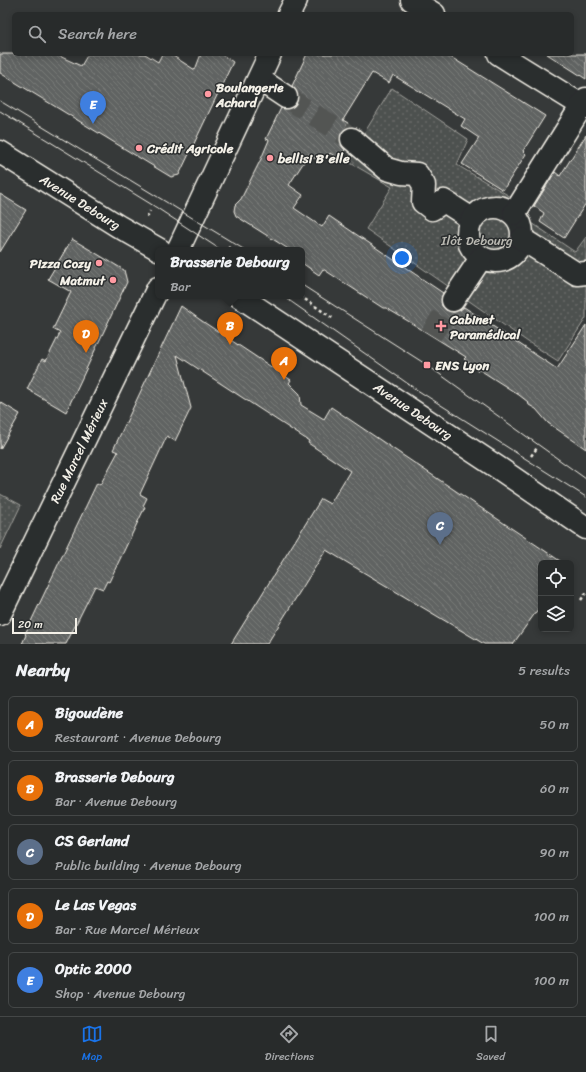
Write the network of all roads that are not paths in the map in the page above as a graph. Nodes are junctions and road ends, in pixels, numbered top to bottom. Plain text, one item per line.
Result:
1 (296, 0) edge
2 (412, 0) edge
3 (290, 12) edge
4 (431, 12) edge
5 (269, 56) edge
6 (502, 56) edge
7 (259, 79) junction
8 (286, 97) tunnel mouth
9 (585, 104) edge
10 (352, 139) tunnel mouth
11 (0, 152) edge
12 (514, 214) junction
13 (472, 219) junction
14 (522, 239) junction
15 (155, 247) edge
16 (179, 247) edge
17 (481, 258) junction
18 (586, 273) edge
19 (155, 294) edge
20 (244, 299) edge
21 (453, 300) tunnel mouth
22 (586, 528) edge
23 (0, 614) edge

1 - 3 street
2 - 4 street
5 - 7 street
6 - 9 street
7 - 8 street
7 - 16 street
9 - 12 street
10 - 13 street
11 - 15 street, Avenue Debourg
12 - 13 street
12 - 14 street
13 - 17 street
14 - 17 street
14 - 18 street
17 - 21 street
19 - 23 street, Rue Marcel Mérieux
20 - 22 street, Avenue Debourg

